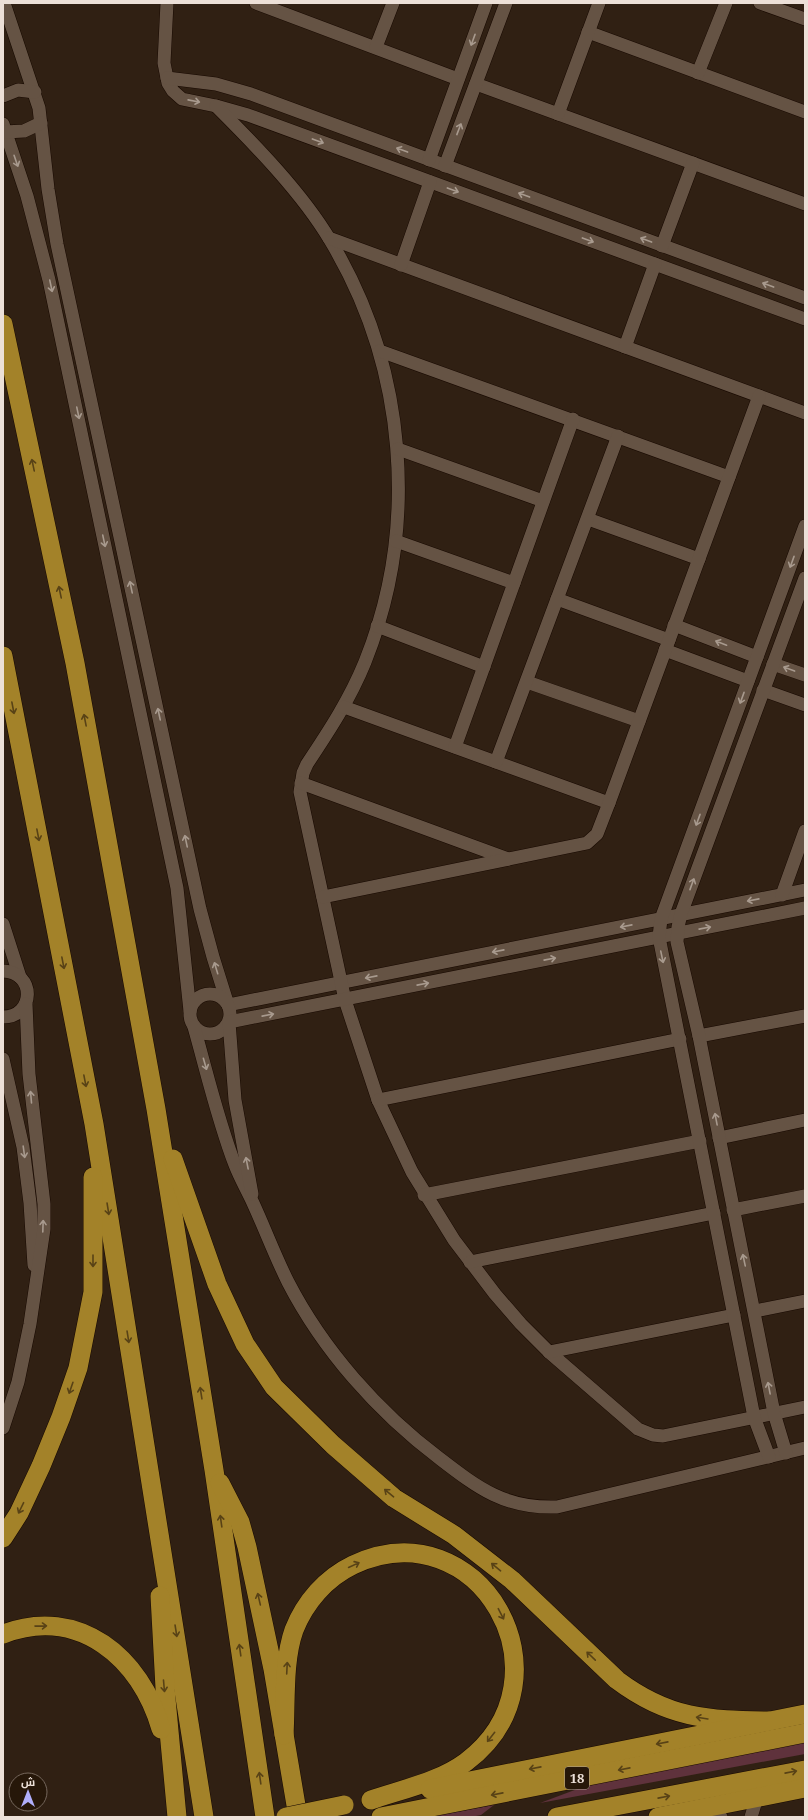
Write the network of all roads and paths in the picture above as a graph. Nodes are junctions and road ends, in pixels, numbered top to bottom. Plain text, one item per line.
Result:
1 (4, 3) edge
2 (167, 3) edge
3 (256, 3) edge
4 (393, 3) edge
5 (486, 3) edge
6 (506, 3) edge
7 (599, 3) edge
8 (726, 3) edge
9 (760, 3) edge
10 (774, 5) edge
11 (805, 19) edge
12 (588, 32) junction
13 (376, 48) junction
14 (698, 73) junction
15 (167, 78) junction
16 (458, 79) junction
17 (476, 84) junction
18 (35, 92) junction
19 (3, 96) edge
20 (216, 106) junction
21 (805, 112) edge
22 (558, 114) junction
23 (41, 122) junction
24 (4, 128) edge
25 (429, 160) junction
26 (693, 163) junction
27 (445, 166) junction
28 (430, 182) junction
29 (805, 204) edge
30 (575, 214) junction
31 (568, 233) junction
32 (329, 238) junction
33 (662, 246) junction
34 (655, 264) junction
35 (401, 265) junction
36 (805, 298) edge
37 (805, 319) edge
38 (3, 324) edge
39 (625, 348) junction
40 (380, 351) junction
41 (759, 396) junction
42 (805, 413) edge
43 (573, 419) junction
44 (618, 436) junction
45 (398, 449) junction
46 (729, 477) junction
47 (543, 501) junction
48 (588, 519) junction
49 (805, 526) edge
50 (396, 541) junction
51 (699, 559) junction
52 (805, 578) edge
53 (514, 583) junction
54 (557, 600) junction
55 (674, 625) junction
56 (378, 626) junction
57 (667, 645) junction
58 (3, 656) edge
59 (757, 657) junction
60 (774, 664) junction
61 (484, 667) junction
62 (805, 675) edge
63 (748, 681) junction
64 (527, 682) junction
65 (763, 690) junction
66 (805, 705) edge
67 (344, 707) junction
68 (639, 721) junction
69 (455, 747) junction
70 (496, 762) junction
71 (301, 783) junction
72 (610, 803) junction
73 (805, 831) edge
74 (508, 859) junction
75 (805, 890) edge
76 (782, 895) junction
77 (323, 897) junction
78 (805, 908) edge
79 (681, 914) junction
80 (661, 919) junction
81 (3, 924) edge
82 (676, 934) junction
83 (659, 938) junction
84 (3, 971) edge
85 (20, 977) junction
86 (341, 982) junction
87 (345, 1000) junction
88 (26, 1004) junction
89 (228, 1005) junction
90 (190, 1011) junction
91 (805, 1016) edge
92 (3, 1017) edge
93 (229, 1022) junction
94 (194, 1027) junction
95 (699, 1036) junction
96 (680, 1039) junction
97 (3, 1059) edge
98 (378, 1100) junction
99 (156, 1109) junction
100 (805, 1120) edge
101 (94, 1124) junction
102 (719, 1138) junction
103 (700, 1142) junction
104 (424, 1195) junction
105 (805, 1196) edge
106 (253, 1201) junction
107 (733, 1210) junction
108 (714, 1213) junction
109 (470, 1262) junction
110 (36, 1278) junction
111 (805, 1301) edge
112 (754, 1311) junction
113 (734, 1315) junction
114 (549, 1352) junction
115 (805, 1407) edge
116 (774, 1413) junction
117 (754, 1417) junction
118 (3, 1428) edge
119 (805, 1448) edge
120 (786, 1453) junction
121 (769, 1457) junction
122 (214, 1470) junction
123 (151, 1479) junction
124 (3, 1538) edge
125 (3, 1634) edge
126 (805, 1714) edge
127 (769, 1721) junction
128 (805, 1733) edge
129 (284, 1735) junction
130 (805, 1770) edge
131 (172, 1774) junction
132 (805, 1788) edge
133 (760, 1797) junction
134 (371, 1800) junction
135 (713, 1810) edge
136 (177, 1817) edge
137 (204, 1817) edge
138 (265, 1817) edge
139 (286, 1817) edge
140 (298, 1817) edge
141 (381, 1817) edge
142 (557, 1817) edge
143 (658, 1817) edge
144 (685, 1817) edge
145 (751, 1817) edge

1 - 18 street
2 - 15 street
3 - 13 street
4 - 13 street
5 -> 16 street
6 - 17 street
7 - 12 street
8 - 14 street
9 - 10 street
10 - 11 street
12 - 14 street
12 - 22 street
13 - 16 street
14 - 21 street
15 -> 20 street
25 -> 15 street
16 - 25 street
17 - 22 street
27 -> 17 street
18 - 19 street
18 - 23 street
20 -> 28 street
20 - 32 street
22 - 26 street
23 - 24 street
89 -> 23 street
24 -> 90 street
25 - 27 street
26 - 29 street
26 - 33 street
30 -> 27 street
28 -> 31 street
28 - 35 street
30 - 31 street
33 -> 30 street
31 -> 34 street
32 - 35 street
32 - 40 street
36 -> 33 street
34 - 37 street
34 - 39 street
35 - 39 street
99 -> 38 highway
39 - 41 street
40 - 43 street
40 - 45 street
41 - 42 street
41 - 46 street
43 - 44 street
43 - 47 street
44 - 46 street
44 - 48 street
45 - 47 street
45 - 50 street
46 - 51 street
47 - 53 street
48 - 51 street
48 - 54 street
49 -> 59 street
50 - 53 street
50 - 56 street
51 - 55 street
52 - 60 street
53 - 61 street
54 - 57 street
54 - 64 street
55 - 57 street
59 -> 55 street
56 - 61 street
56 - 67 street
57 - 63 street
57 - 68 street
58 -> 101 highway
59 - 63 street
62 -> 60 street
60 - 65 street
61 - 69 street
63 -> 80 street
64 - 68 street
64 - 70 street
65 - 66 street
79 -> 65 street
67 - 69 street
67 - 71 street
68 - 72 street
69 - 70 street
70 - 72 street
71 - 74 street
71 - 77 street
72 - 74 street
73 - 76 street
74 - 77 street
75 - 76 street
76 -> 79 street
77 - 86 street
82 -> 78 street
79 - 80 street
79 - 82 street
80 - 83 street
80 -> 86 street
81 - 85 street
82 - 83 street
82 - 95 street
87 -> 83 street
83 -> 96 street
84 - 85 street
85 - 88 street
86 - 87 street
86 - 89 street
93 -> 87 street
87 - 98 street
88 - 92 street
110 -> 88 street
89 - 90 street
89 - 93 street
90 - 94 street
91 - 95 street
93 - 94 street
106 -> 93 street
94 -> 106 street
102 -> 95 street
96 - 98 street
96 - 103 street
97 -> 110 street
98 - 104 street
122 -> 99 highway
127 -> 99 highway
100 - 102 street
101 -> 123 highway
101 -> 124 highway
102 - 107 street
103 - 104 street
103 - 108 street
104 - 109 street
105 - 107 street
106 - 121 street
112 -> 107 street
108 - 109 street
108 - 113 street
109 - 114 street
110 - 118 street
111 - 112 street
116 -> 112 street
113 - 114 street
113 - 117 street
114 - 117 street
115 - 116 street
116 - 117 street
116 - 120 street
117 - 121 street
119 - 120 street
120 - 121 street
129 -> 122 highway
138 -> 122 highway
123 -> 131 highway
123 -> 137 highway
125 -> 131 highway
126 - 127 highway
127 -> 134 highway
128 -> 141 highway, 18
129 -> 134 highway
129 - 140 highway
142 -> 130 highway
131 - 136 highway
132 - 133 highway
133 - 135 highway
133 - 145 street
134 - 139 highway, bridge
135 - 143 highway
135 - 144 highway

